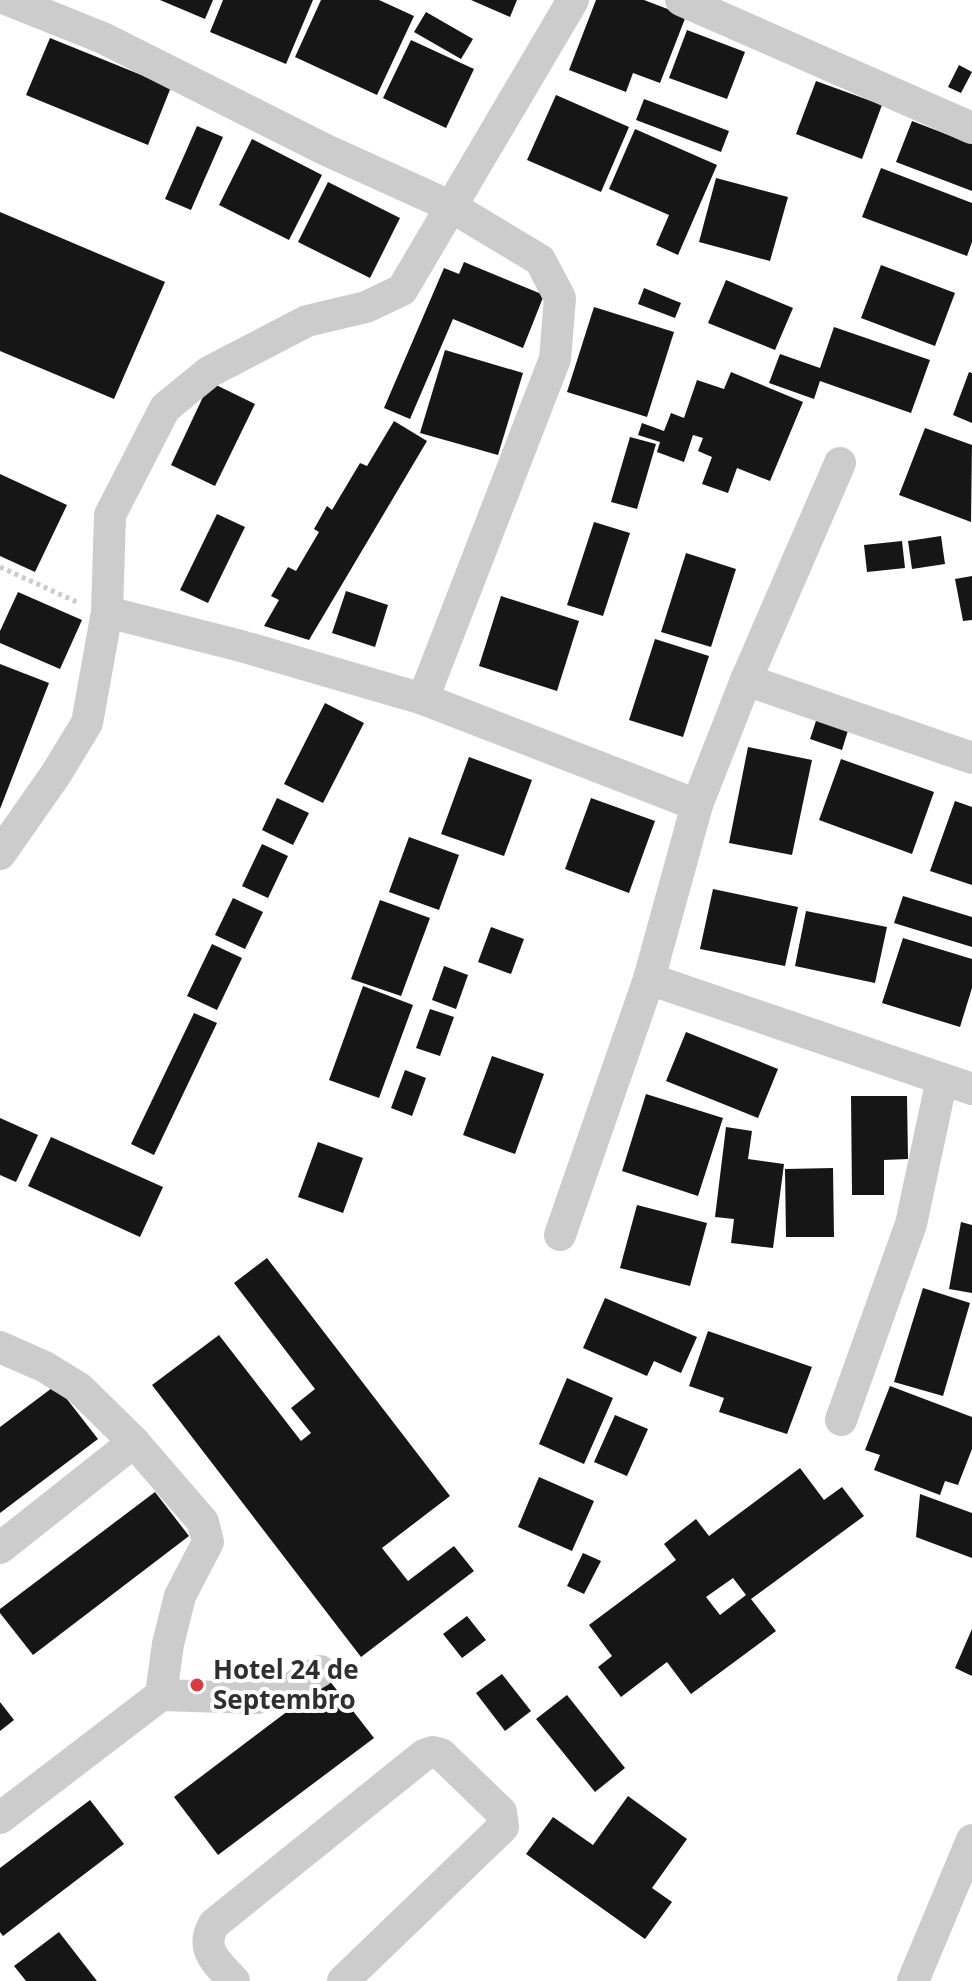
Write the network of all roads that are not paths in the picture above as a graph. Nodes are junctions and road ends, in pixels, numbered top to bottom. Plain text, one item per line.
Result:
1 (8, 0) edge
2 (573, 0) edge
3 (681, 0) edge
4 (972, 128) edge
5 (450, 206) junction
6 (840, 463) dead end
7 (107, 612) junction
8 (746, 680) junction
9 (423, 699) junction
10 (972, 758) edge
11 (697, 805) junction
12 (0, 854) edge
13 (649, 979) junction
14 (957, 1084) edge
15 (560, 1235) dead end
16 (0, 1347) edge
17 (841, 1420) dead end
18 (134, 1442) junction
19 (0, 1548) edge
20 (320, 1671) dead end
21 (161, 1695) junction
22 (0, 1818) edge
23 (972, 1840) edge
24 (234, 1981) edge
25 (343, 1981) edge
26 (913, 1981) edge

1 - 5 street
2 - 5 street
3 - 4 street
5 - 7 street
5 - 9 street
6 - 8 street
7 - 9 street
7 - 12 street
8 - 10 street
8 - 11 street
9 - 11 street
11 - 13 street
13 - 14 street
13 - 15 street
14 - 17 street
16 - 18 street
18 - 19 street
18 - 21 street
20 - 21 street
21 - 22 street
23 - 26 street
24 - 25 street

